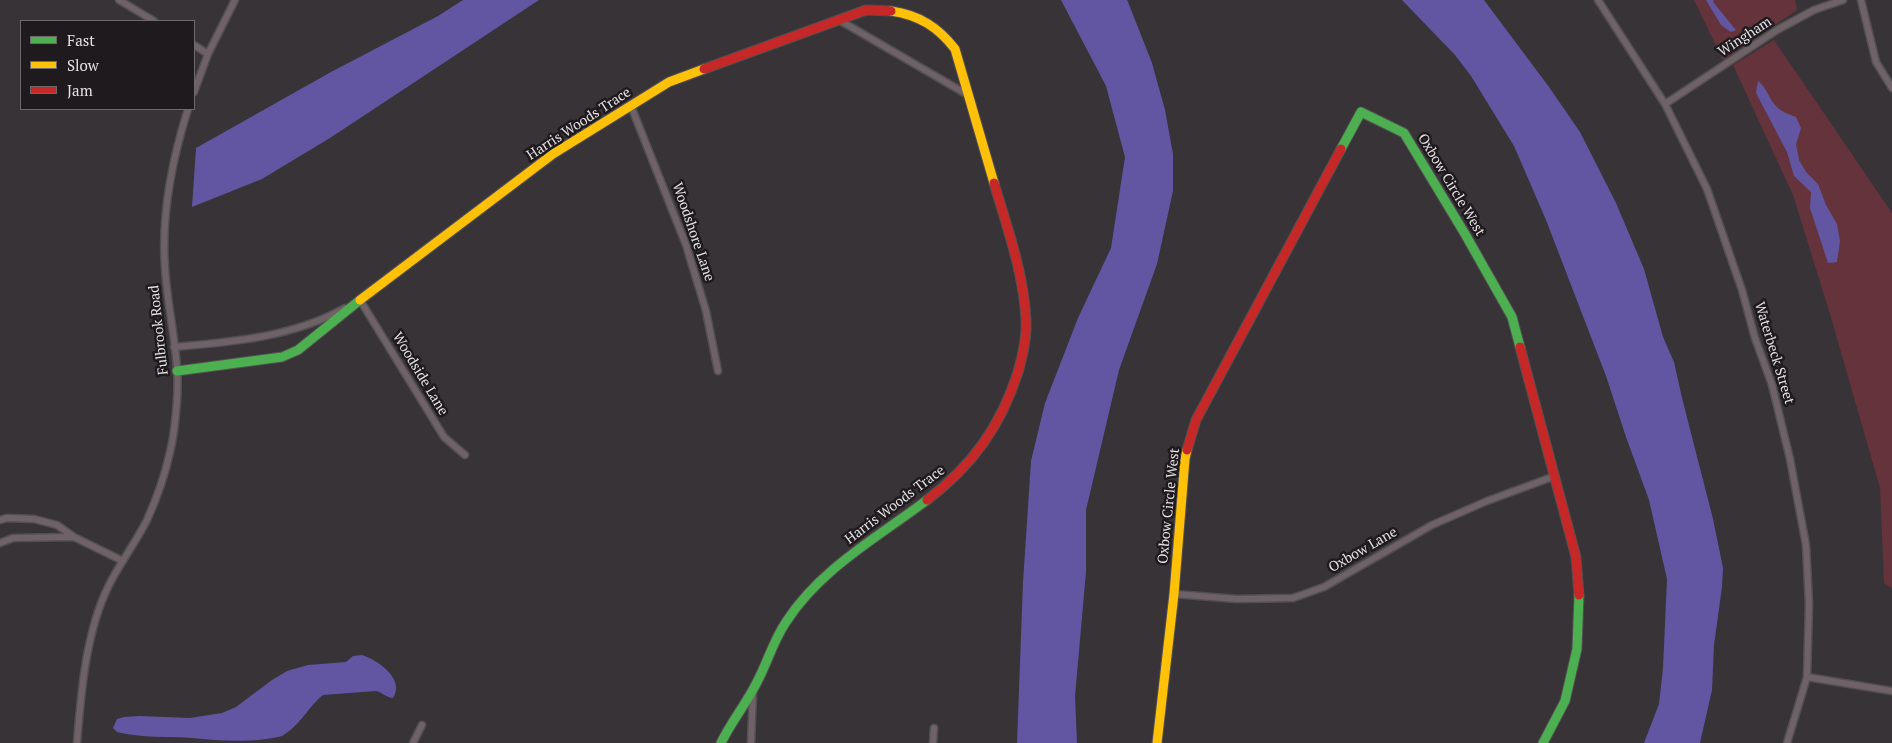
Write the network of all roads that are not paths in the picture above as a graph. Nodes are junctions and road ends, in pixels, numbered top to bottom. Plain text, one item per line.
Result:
1 (119, 0) edge
2 (235, 0) edge
3 (1598, 0) edge
4 (1844, 0) edge
5 (1861, 0) edge
6 (152, 20) edge
7 (839, 20) junction
8 (195, 46) edge
9 (208, 54) junction
10 (1892, 88) edge
11 (195, 89) edge
12 (968, 95) junction
13 (1665, 104) junction
14 (631, 106) junction
15 (188, 110) edge
16 (360, 300) junction
17 (174, 347) junction
18 (177, 371) junction
19 (718, 371) dead end
20 (465, 455) dead end
21 (1555, 476) junction
22 (0, 520) edge
23 (74, 537) junction
24 (0, 543) edge
25 (123, 561) junction
26 (1174, 594) junction
27 (1807, 677) junction
28 (754, 690) junction
29 (1892, 691) edge
30 (422, 725) dead end
31 (934, 728) dead end
32 (77, 743) edge
33 (413, 743) edge
34 (721, 743) edge
35 (750, 743) edge
36 (932, 743) edge
37 (1157, 743) edge
38 (1543, 743) edge
39 (1788, 743) edge

1 - 6 street
2 - 9 street
3 - 13 street, Waterbeck Street
4 - 13 street, Wingham
5 - 10 street
7 - 12 street
7 - 12 street, Harris Woods Trace
7 - 14 street, Harris Woods Trace
8 - 9 street
9 - 11 street
12 - 28 street, Harris Woods Trace
13 - 27 street, Waterbeck Street
14 - 16 street, Harris Woods Trace
14 - 19 street, Woodshore Lane
15 - 17 street, Fulbrook Road
16 - 17 street, Harris Woods Trace
16 - 18 street, Harris Woods Trace
16 - 20 street, Woodside Lane
17 - 18 street, Fulbrook Road
18 - 25 street, Fulbrook Road
21 - 26 street, Oxbow Lane
21 - 26 street, Oxbow Circle West
21 - 38 street, Oxbow Circle West
22 - 23 street
23 - 24 street
23 - 25 street
25 - 32 street, Fulbrook Road
26 - 37 street, Oxbow Circle West
27 - 29 street
27 - 39 street, Waterbeck Street
28 - 34 street, Harris Woods Trace
28 - 35 street, Harris Woods Trace
30 - 33 street
31 - 36 street

